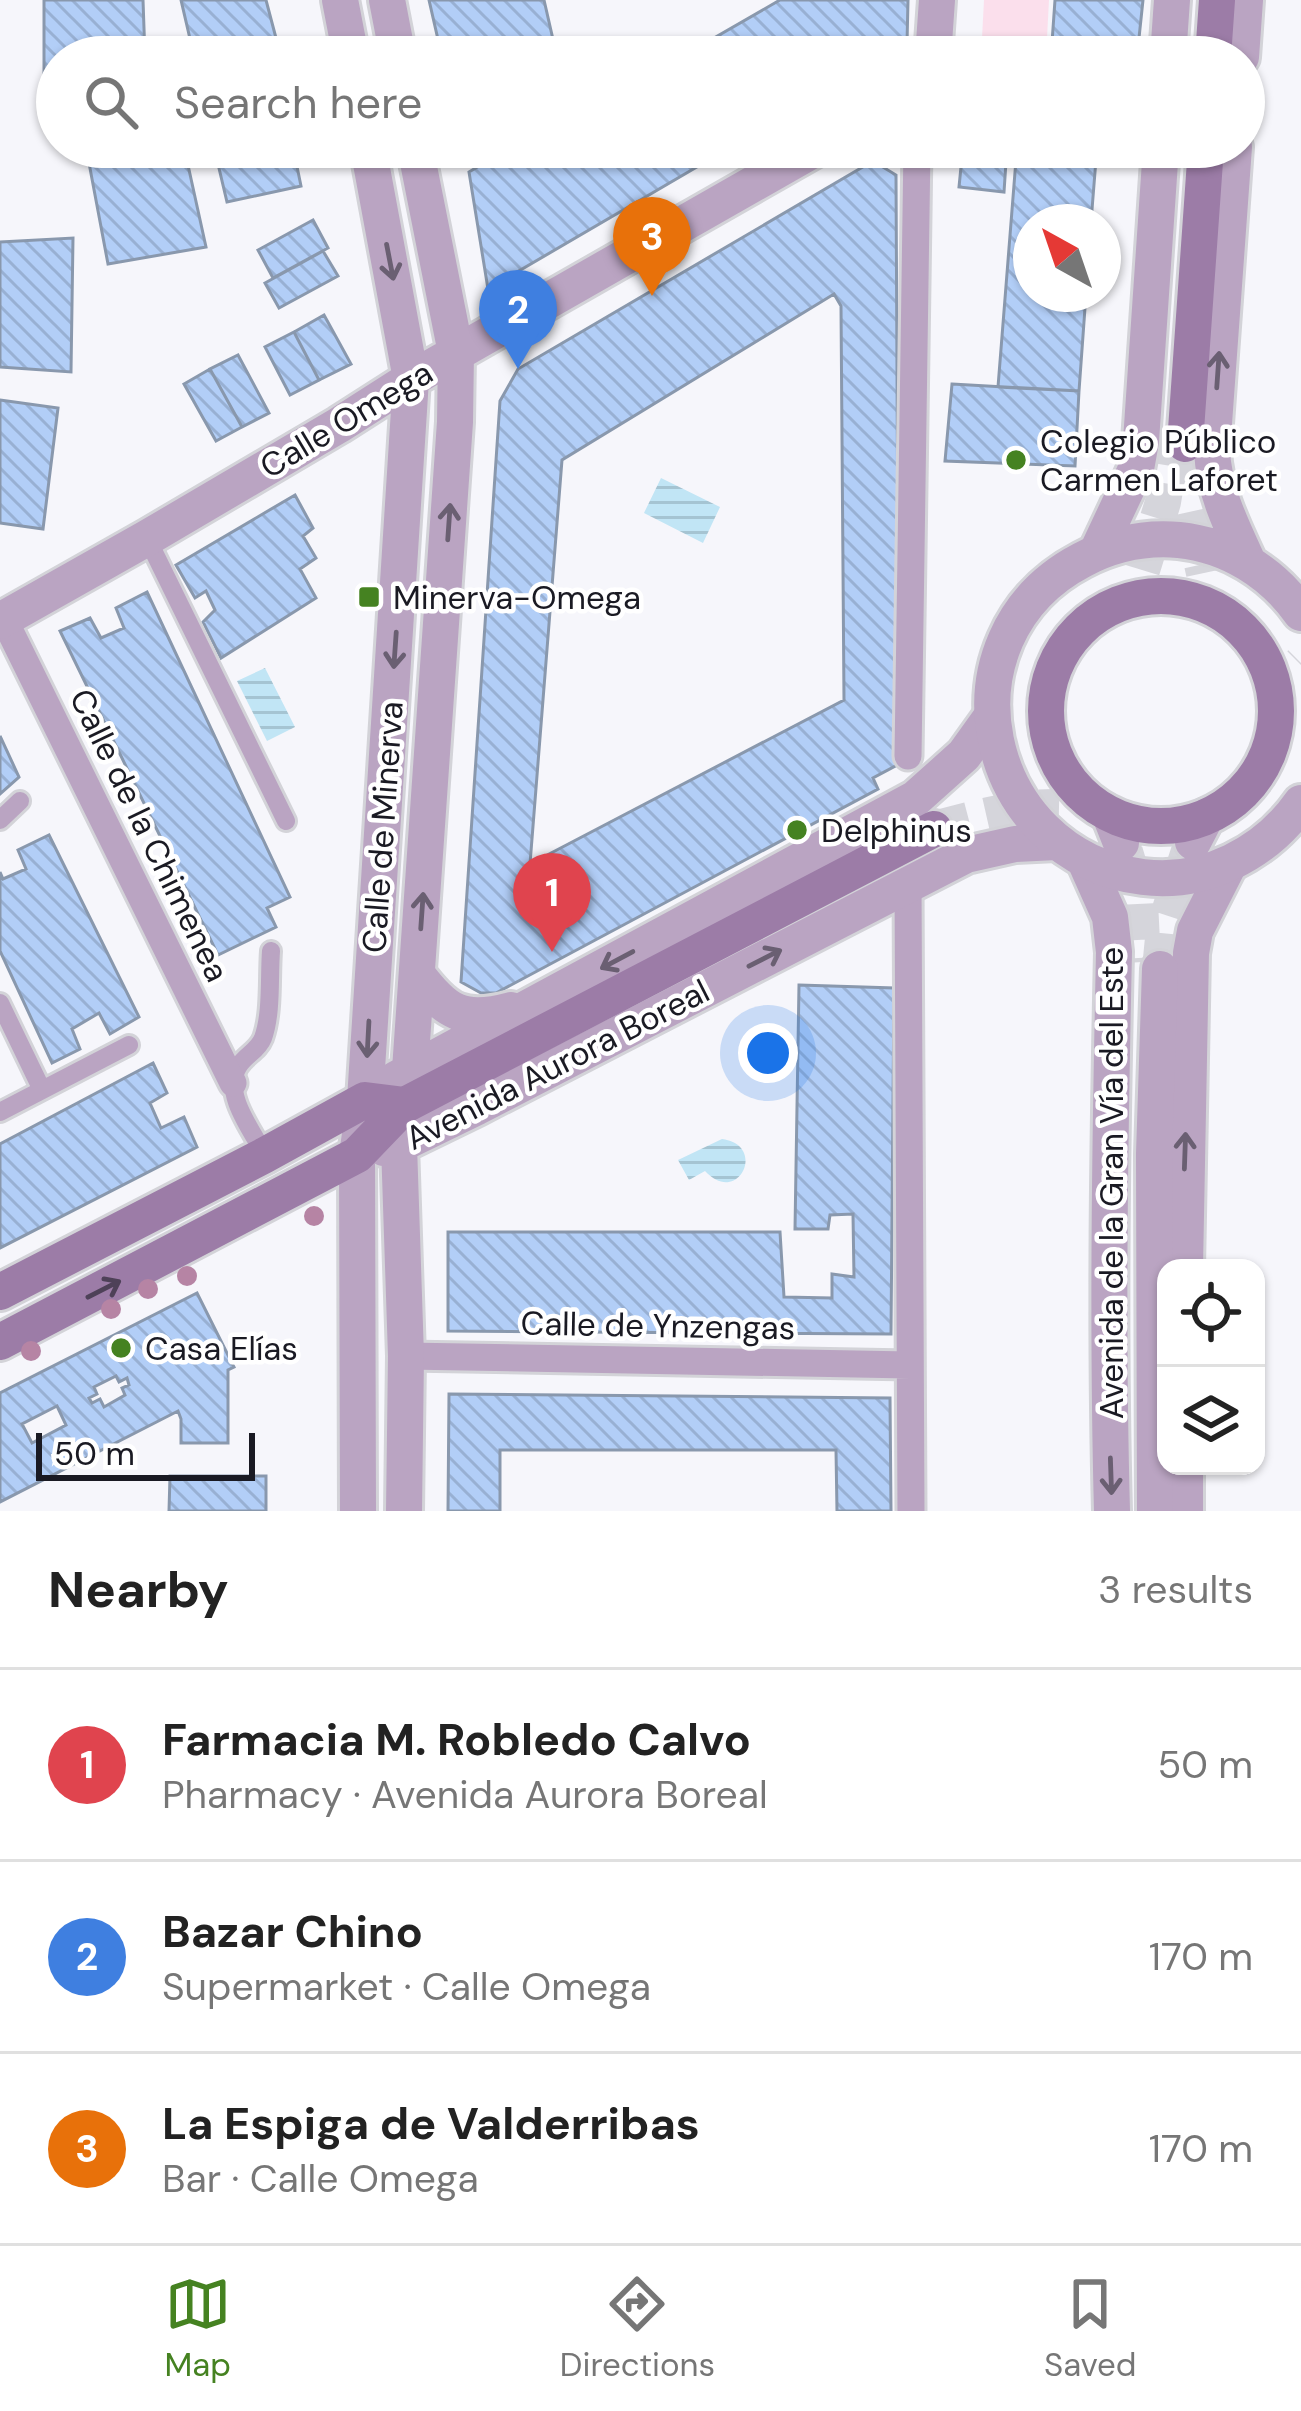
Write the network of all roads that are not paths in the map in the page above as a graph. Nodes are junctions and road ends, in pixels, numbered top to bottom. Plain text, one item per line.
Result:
1 (340, 0) edge
2 (387, 0) edge
3 (937, 0) edge
4 (1172, 0) edge
5 (1200, 0) edge
6 (1217, 0) edge
7 (1245, 0) edge
8 (347, 36) edge
9 (394, 36) edge
10 (934, 36) edge
11 (1169, 36) edge
12 (1197, 36) edge
13 (1214, 36) edge
14 (1242, 36) edge
15 (372, 168) edge
16 (419, 168) edge
17 (781, 168) edge
18 (917, 168) edge
19 (1160, 168) edge
20 (1190, 168) edge
21 (1204, 168) edge
22 (1232, 168) edge
23 (455, 353) junction
24 (411, 379) junction
25 (147, 538) junction
26 (1097, 552) junction
27 (1249, 564) junction
28 (1204, 573) tunnel mouth
29 (1, 619) edge
30 (1292, 619) edge
31 (1232, 621) junction
32 (1300, 664) edge
33 (1275, 695) junction
34 (992, 716) junction
35 (1046, 719) junction
36 (1028, 755) dead end
37 (908, 756) dead end
38 (20, 801) dead end
39 (1301, 803) edge
40 (0, 820) edge
41 (286, 821) dead end
42 (934, 829) tunnel mouth
43 (1088, 829) junction
44 (1229, 864) junction
45 (908, 884) junction
46 (271, 951) dead end
47 (417, 974) junction
48 (538, 1002) junction
49 (0, 1003) edge
50 (129, 1045) dead end
51 (232, 1083) junction
52 (408, 1088) junction
53 (42, 1090) junction
54 (365, 1100) junction
55 (0, 1112) edge
56 (399, 1144) junction
57 (358, 1155) junction
58 (265, 1156) junction
59 (1185, 1259) edge
60 (0, 1292) edge
61 (0, 1342) edge
62 (406, 1356) junction
63 (910, 1365) junction
64 (1185, 1475) edge
65 (358, 1511) edge
66 (404, 1511) edge
67 (910, 1511) edge
68 (1112, 1511) edge
69 (1141, 1511) edge
70 (1155, 1511) edge
71 (1185, 1511) edge

1 - 8 street
2 - 9 street
3 - 10 street
4 - 11 street
5 - 12 main road
6 - 13 main road
7 - 14 street
15 -> 24 street, Calle de Minerva
16 - 23 street, Calle de Minerva
17 - 23 street, Calle Omega
18 - 37 street
19 - 26 street
20 - 21 main road
27 -> 22 street
23 - 24 street, Calle Omega
47 -> 23 street, Calle de Minerva
24 - 25 street, Calle Omega
24 -> 54 street, Calle de Minerva
25 - 29 street, Calle Omega
25 - 41 lane
26 - 27 street
26 - 34 street
27 - 30 street
28 - 31 main road
29 - 51 street, Calle de la Chimenea
30 - 31 main road
31 - 33 main road
31 - 35 main road
32 - 33 main road
33 - 43 main road
34 - 43 street, Avenida de la Gran Vía del Este
34 -> 48 street, Avenida Aurora Boreal
35 - 36 main road
35 - 43 main road
38 - 40 lane
39 - 44 street
42 - 52 main road
43 - 44 street, Avenida Aurora Boreal
43 - 45 street, Avenida Aurora Boreal
43 -> 68 street, Avenida de la Gran Vía del Este
59 -> 44 street
56 -> 45 street, Avenida Aurora Boreal
45 - 63 street
46 - 51 lane
47 - 48 street, Calle de Minerva
47 - 52 street, Calle de Minerva
48 - 52 street, Avenida Aurora Boreal
49 - 53 lane
50 - 53 lane
51 - 58 lane
52 - 54 main road
52 - 56 street, Calle de Minerva
52 - 57 main road
53 - 55 lane
54 - 57 street, Calle de Minerva
54 - 58 main road, Avenida Aurora Boreal
56 - 57 street, Avenida Aurora Boreal
56 - 62 street, Calle de Minerva
61 -> 57 main road, Avenida Aurora Boreal
57 - 65 street, Calle de Minerva
58 - 60 main road, Avenida Aurora Boreal
62 - 63 street, Calle de Ynzengas
62 - 66 street, Calle de Minerva
63 - 67 street
64 - 71 street
69 - 70 street, Avenida de la Gran Vía del Este

